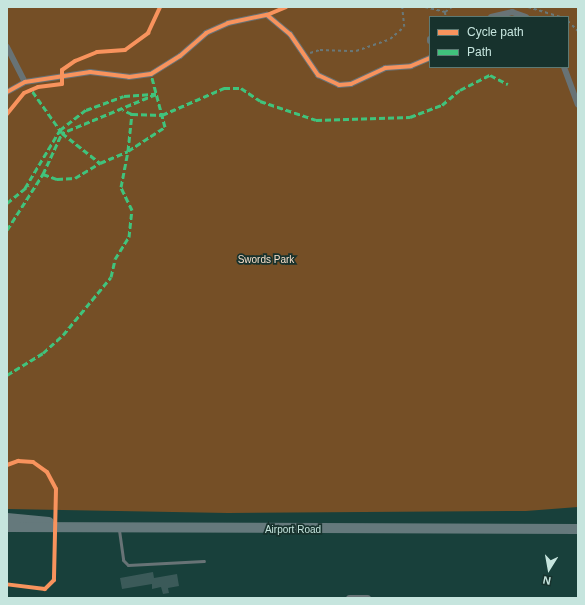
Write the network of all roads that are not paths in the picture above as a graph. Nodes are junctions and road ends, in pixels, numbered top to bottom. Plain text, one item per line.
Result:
1 (495, 16) edge
2 (523, 16) edge
3 (7, 47) edge
4 (429, 58) edge
5 (564, 68) edge
6 (25, 82) junction
7 (7, 92) edge
8 (578, 105) edge
9 (7, 518) edge
10 (7, 527) edge
11 (84, 528) junction
12 (119, 528) junction
13 (578, 529) edge
14 (204, 561) dead end
15 (349, 598) edge
16 (367, 598) edge

1 - 2 street
3 - 6 street
4 - 6 street
5 - 8 street
6 - 7 street
9 - 11 highway
10 - 11 highway, Airport Road
11 - 12 highway, Airport Road
12 - 13 highway, Airport Road
12 - 14 lane
15 - 16 street

